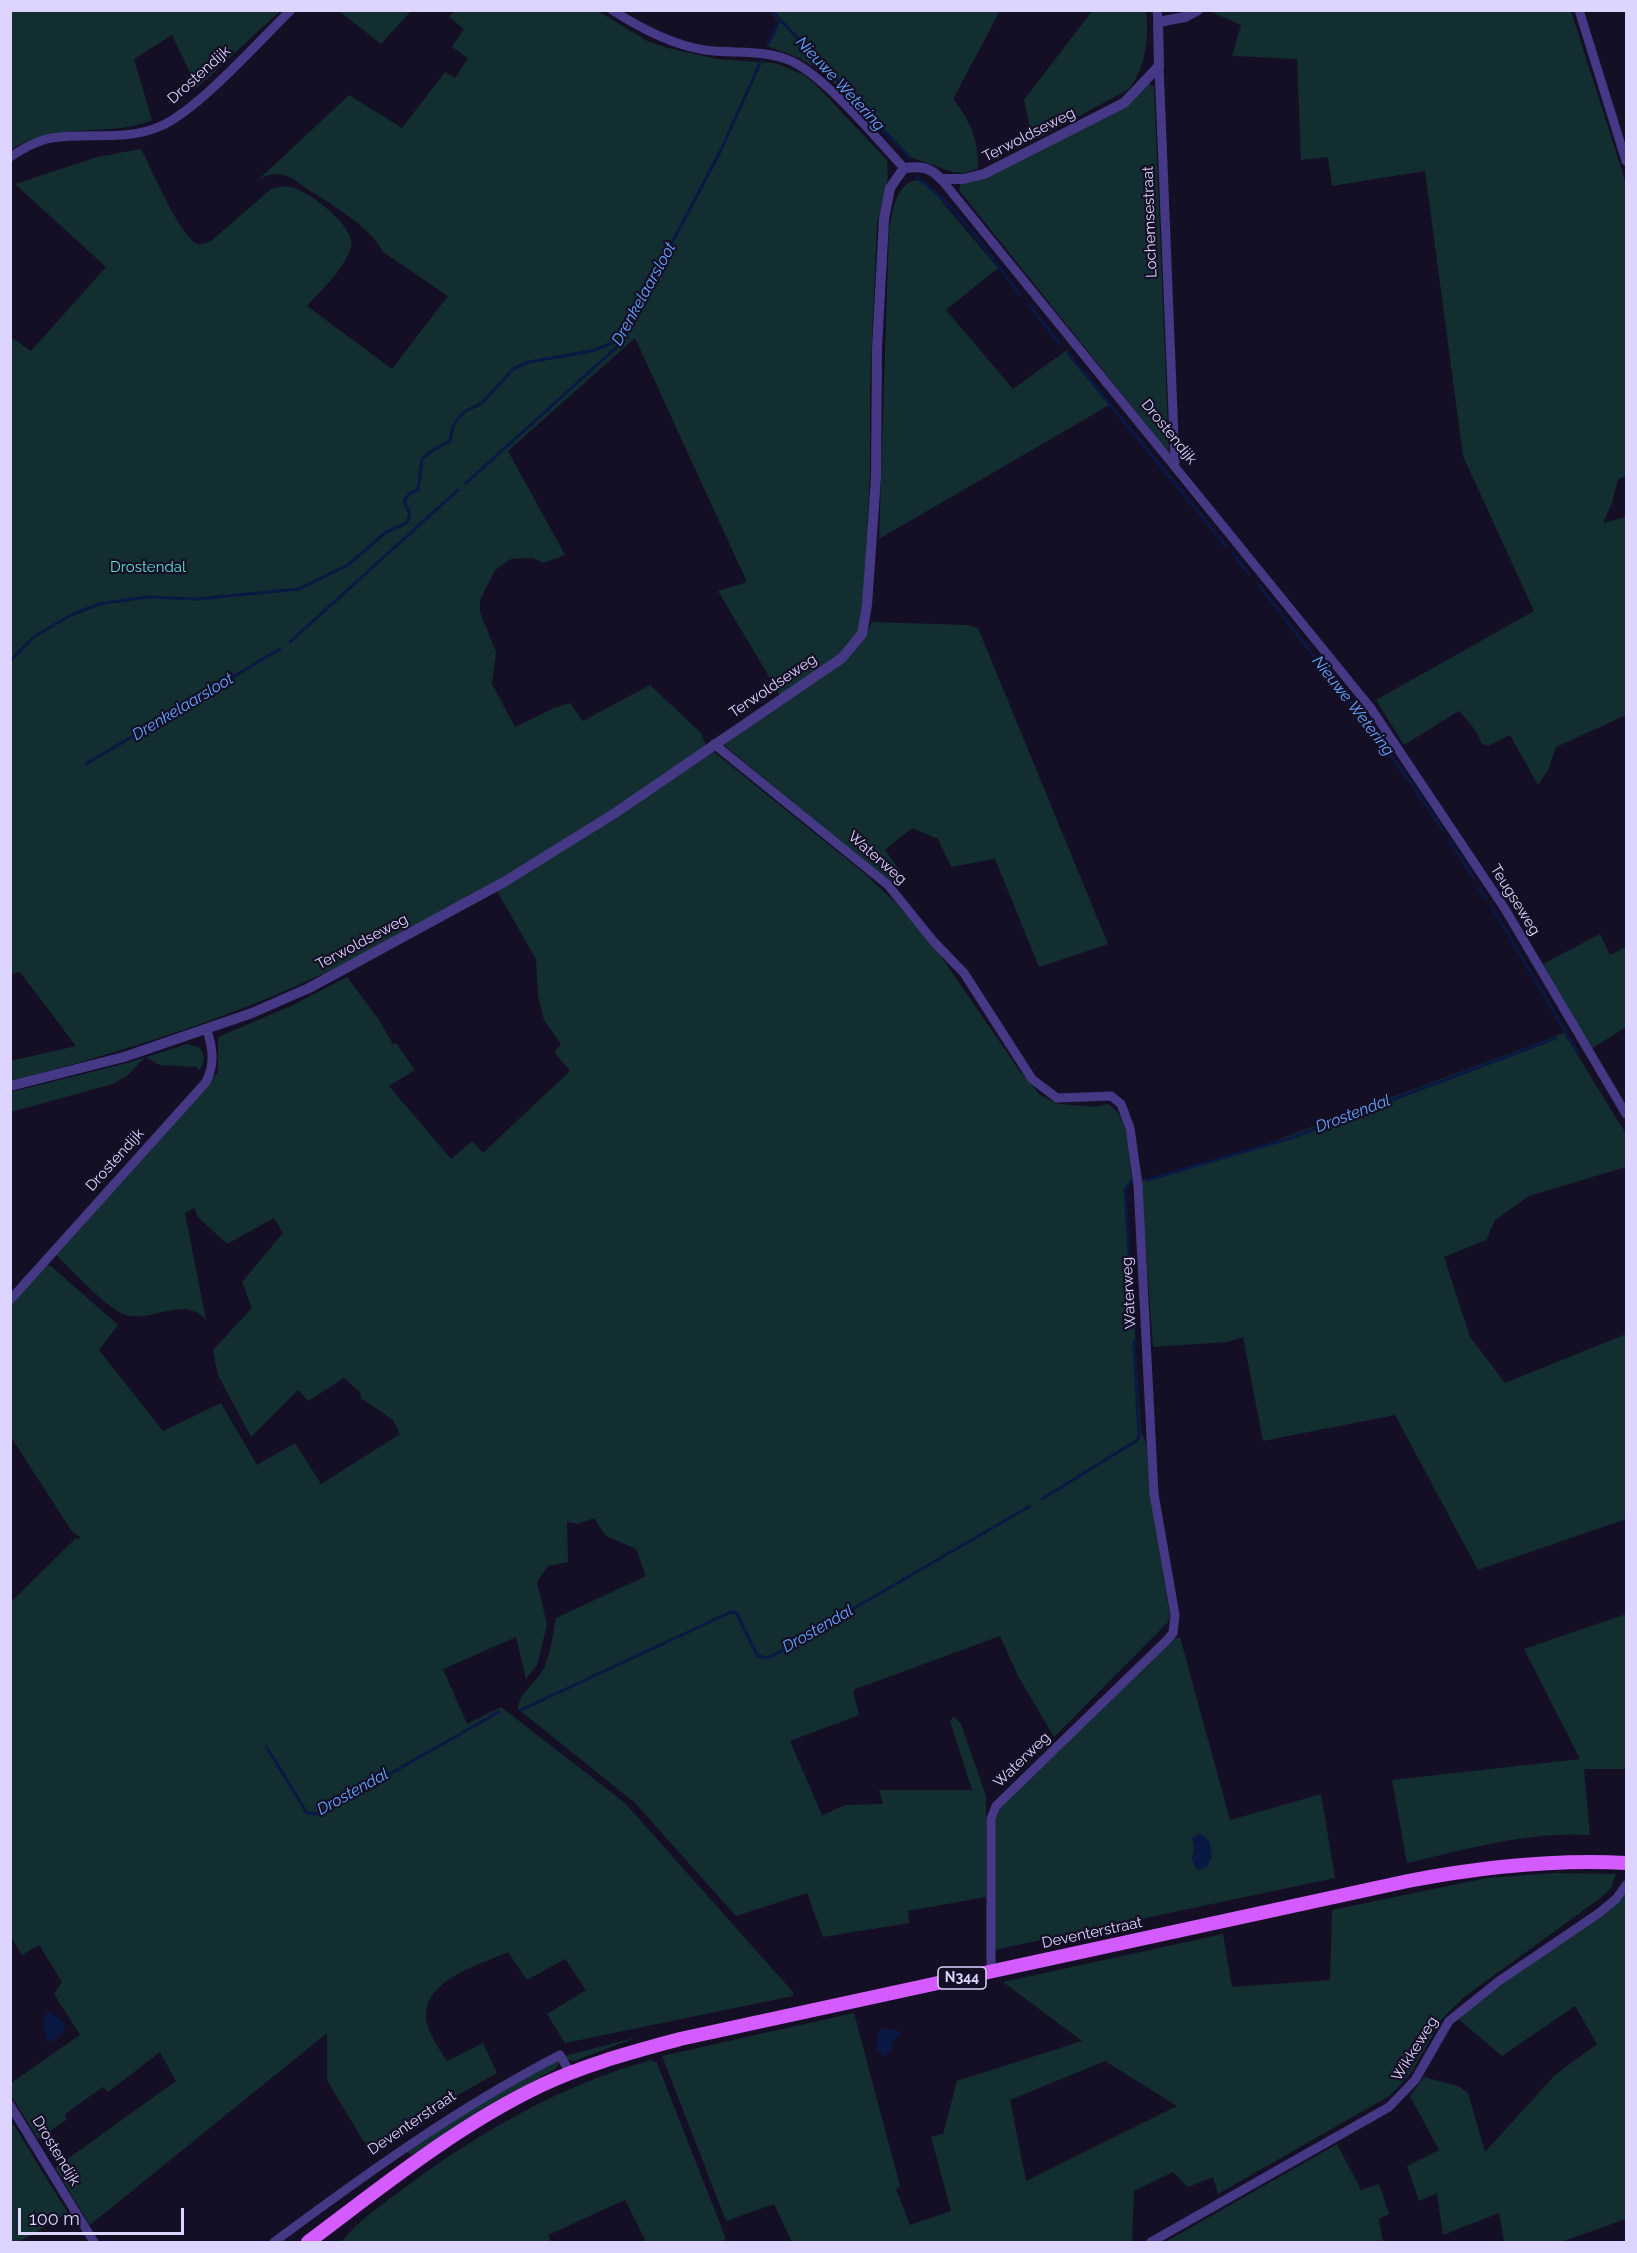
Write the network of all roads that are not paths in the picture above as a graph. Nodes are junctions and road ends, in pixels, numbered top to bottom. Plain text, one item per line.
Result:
1 (291, 10) edge
2 (612, 10) edge
3 (1198, 10) edge
4 (1578, 10) edge
5 (1158, 16) edge
6 (1159, 66) junction
7 (10, 157) edge
8 (1626, 161) edge
9 (910, 167) junction
10 (941, 179) junction
11 (1175, 463) junction
12 (1370, 707) joint
13 (714, 744) junction
14 (207, 1030) junction
15 (10, 1086) edge
16 (1626, 1114) edge
17 (10, 1300) edge
18 (1626, 1863) edge
19 (1626, 1885) edge
20 (991, 1971) junction
21 (570, 2073) junction
22 (10, 2105) edge
23 (94, 2242) edge
24 (274, 2242) edge
25 (308, 2242) edge
26 (1151, 2242) edge

1 - 7 street, Drostendijk
2 - 9 street
3 - 5 street, Lochemsestraat
4 - 8 street
5 - 6 street, Lochemsestraat
6 - 10 street, Terwoldseweg
6 - 11 street, Lochemsestraat
9 - 10 street
9 - 13 street, Terwoldseweg
10 - 11 street, Drostendijk
11 - 12 street, Drostendijk
12 - 16 street, Teugseweg
13 - 14 street, Terwoldseweg
13 - 20 street, Waterweg
14 - 15 street, Terwoldseweg
14 - 17 street, Drostendijk
18 - 20 main road, Deventerstraat / N344
19 - 26 street, Wikkeweg
20 - 21 main road, Deventerstraat / N344
21 - 24 street, Deventerstraat
21 - 25 main road, Deventerstraat / N344
22 - 23 street, Drostendijk

